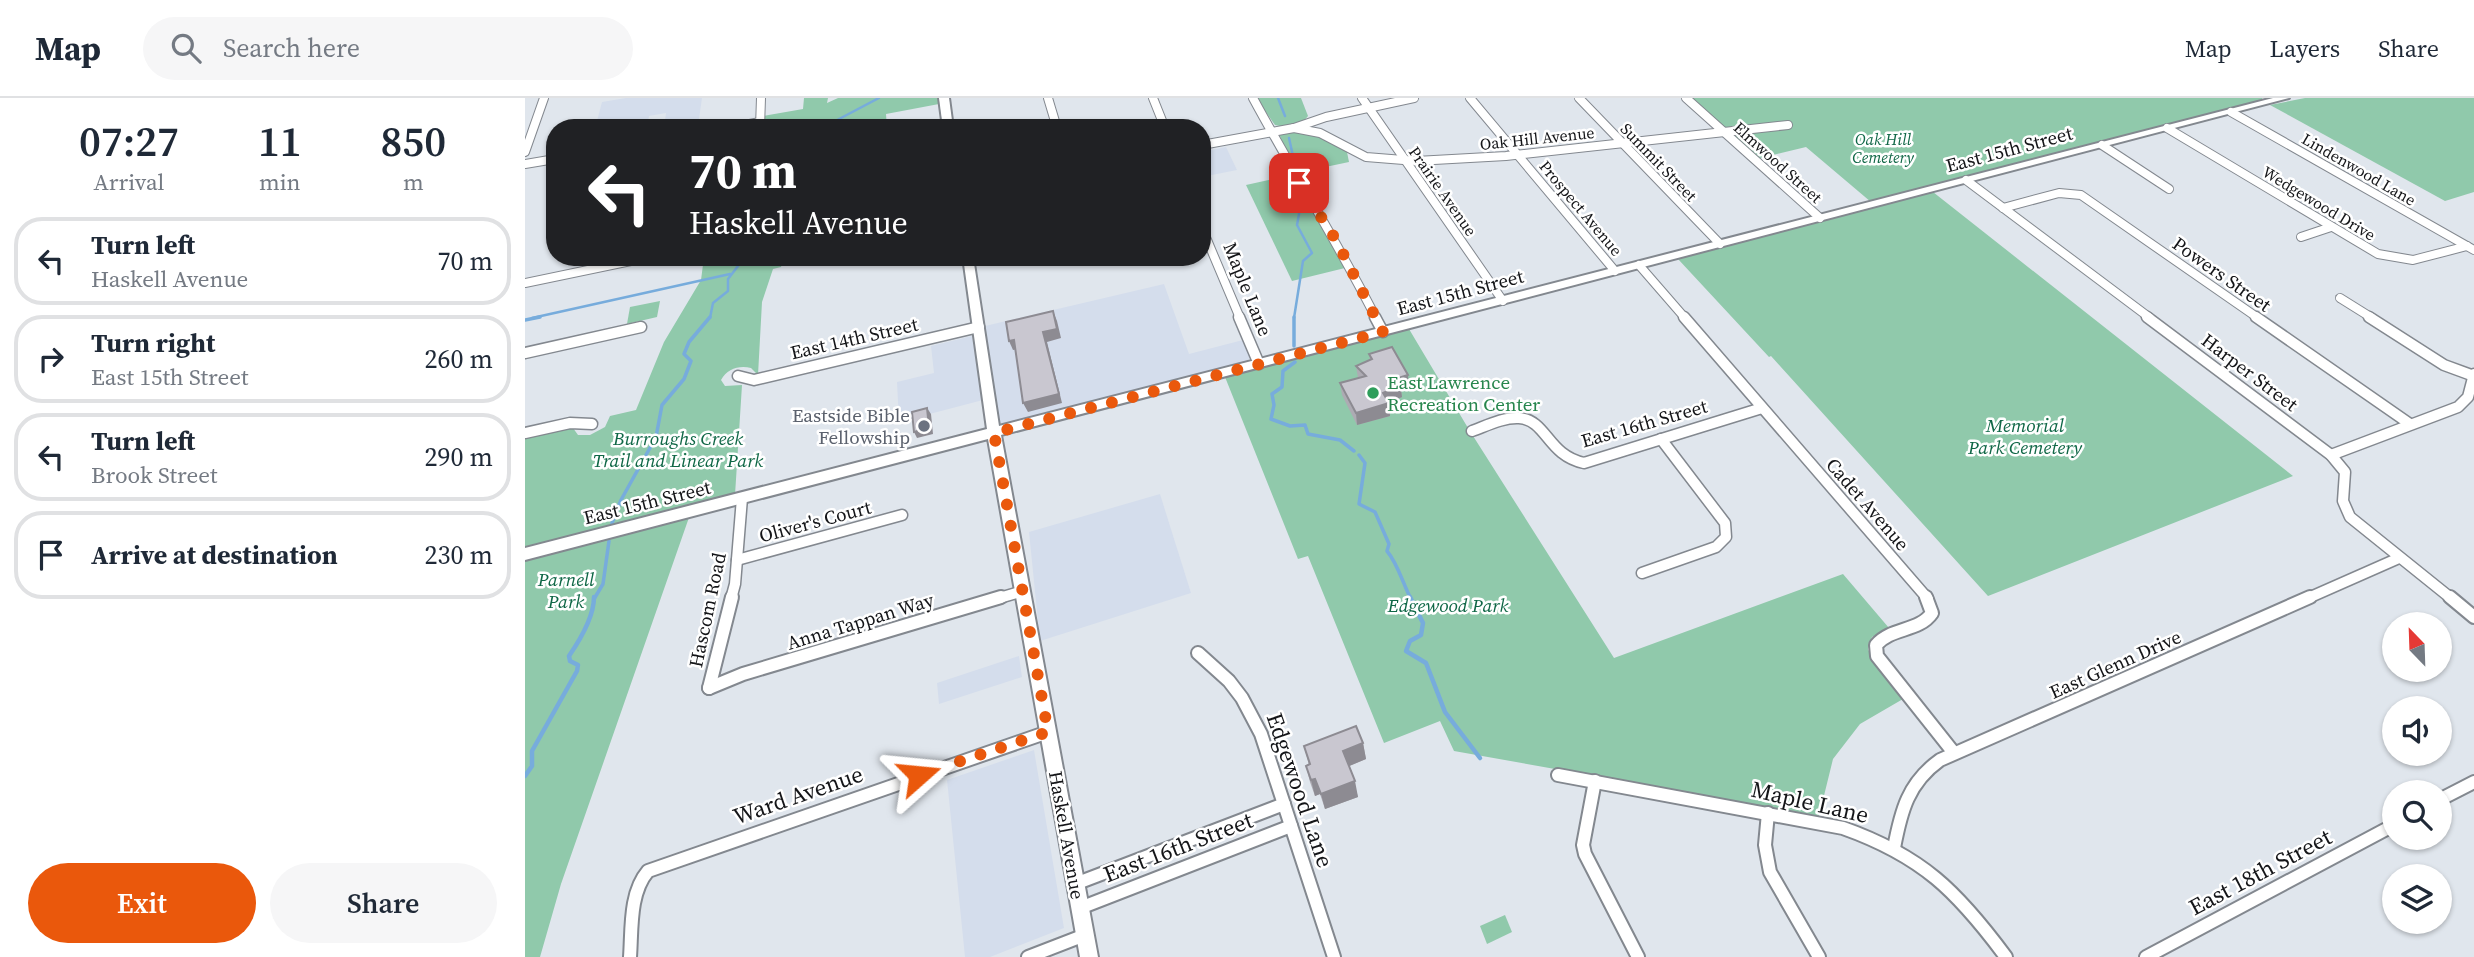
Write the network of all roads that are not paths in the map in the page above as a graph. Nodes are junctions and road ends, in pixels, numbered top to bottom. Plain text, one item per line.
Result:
1 (544, 98) edge
2 (761, 98) edge
3 (944, 98) edge
4 (1048, 98) edge
5 (1153, 98) edge
6 (1253, 98) edge
7 (1362, 98) edge
8 (1414, 98) edge
9 (1470, 98) edge
10 (1579, 98) edge
11 (1686, 98) edge
12 (2284, 98) edge
13 (1368, 108) junction
14 (2231, 112) junction
15 (760, 119) edge
16 (947, 119) edge
17 (1054, 119) edge
18 (1161, 119) edge
19 (1788, 125) dead end
20 (1294, 128) junction
21 (2167, 128) junction
22 (1273, 131) junction
23 (1723, 132) junction
24 (1211, 143) edge
25 (1622, 144) junction
26 (2102, 145) junction
27 (525, 152) edge
28 (1518, 155) junction
29 (546, 160) edge
30 (1405, 161) junction
31 (525, 164) edge
32 (1966, 180) junction
33 (2169, 189) dead end
34 (2003, 208) junction
35 (1820, 218) junction
36 (2332, 228) junction
37 (2301, 237) dead end
38 (1720, 244) junction
39 (2470, 248) edge
40 (1211, 249) edge
41 (1639, 265) junction
42 (607, 266) edge
43 (969, 266) edge
44 (1615, 271) junction
45 (525, 283) edge
46 (2340, 298) dead end
47 (1503, 301) junction
48 (641, 327) dead end
49 (979, 327) junction
50 (1383, 332) junction
51 (525, 353) edge
52 (1259, 364) junction
53 (2474, 375) edge
54 (738, 376) dead end
55 (1762, 408) junction
56 (592, 424) dead end
57 (2410, 424) junction
58 (1472, 430) dead end
59 (525, 433) edge
60 (994, 433) junction
61 (1661, 439) junction
62 (2331, 455) junction
63 (742, 498) junction
64 (902, 515) dead end
65 (525, 554) edge
66 (2399, 558) junction
67 (737, 560) junction
68 (1642, 573) dead end
69 (1023, 591) junction
70 (2474, 617) edge
71 (1198, 653) dead end
72 (709, 688) joint
73 (1048, 732) junction
74 (1954, 753) junction
75 (1558, 775) dead end
76 (1595, 781) junction
77 (2474, 782) edge
78 (2452, 793) edge
79 (1284, 804) junction
80 (1767, 813) junction
81 (1291, 826) junction
82 (2382, 831) edge
83 (1894, 848) junction
84 (1075, 884) junction
85 (1080, 908) junction
86 (1085, 935) junction
87 (630, 957) edge
88 (1028, 957) edge
89 (1089, 957) edge
90 (1335, 957) edge
91 (1638, 957) edge
92 (1819, 957) edge
93 (2006, 957) edge
94 (2146, 957) edge

1 - 27 street
2 - 15 street
3 - 16 main road
4 - 17 street
5 - 18 street
6 - 22 street
7 - 13 street, Prairie Avenue
8 - 13 street
9 - 28 street, Prospect Avenue
10 - 25 street, Summit Street
11 - 23 street, Elmwood Street
12 - 14 main road, East 15th Street
13 - 20 street
13 - 30 street, Prairie Avenue
14 - 21 main road, East 15th Street
14 - 39 street, Lindenwood Lane
19 - 23 street, Oak Hill Avenue
20 - 22 street
20 - 30 street, Oak Hill Avenue
21 - 26 main road, East 15th Street
21 - 36 street, Wedgewood Drive
22 - 24 street
22 - 50 street
23 - 25 street, Oak Hill Avenue
23 - 35 street, Elmwood Street
25 - 28 street, Oak Hill Avenue
25 - 38 street, Summit Street
26 - 32 main road, East 15th Street
26 - 33 street
28 - 30 street, Oak Hill Avenue
28 - 44 street, Prospect Avenue
29 - 31 street
30 - 47 street, Prairie Avenue
32 - 34 street, Harper Street
32 - 35 main road, East 15th Street
34 - 57 street, Powers Street
34 - 62 street, Harper Street
35 - 38 main road, East 15th Street
36 - 37 street
36 - 39 street, Wedgewood Drive
38 - 41 main road, East 15th Street
40 - 52 street, Maple Lane
41 - 44 main road, East 15th Street
41 - 55 street, Cadet Avenue
42 - 45 street
43 - 49 main road, Haskell Avenue
44 - 47 main road, East 15th Street
46 - 53 street
47 - 50 main road, East 15th Street
48 - 51 street
49 - 54 street, East 14th Street
49 - 60 main road, Haskell Avenue
50 - 52 main road, East 15th Street
52 - 60 main road, East 15th Street
53 - 57 street
55 - 61 street, East 16th Street
55 - 74 street, Cadet Avenue
56 - 59 street
57 - 62 street
58 - 61 street, East 16th Street
60 - 63 main road, East 15th Street
60 - 69 main road, Haskell Avenue
61 - 68 street
62 - 66 street
63 - 65 main road, East 15th Street
63 - 67 street, Hascom Road
64 - 67 street, Oliver's Court
66 - 70 street
66 - 74 street, East Glenn Drive
67 - 72 street, Hascom Road
69 - 72 street, Anna Tappan Way
69 - 73 main road, Haskell Avenue
71 - 79 street, Edgewood Lane
73 - 84 main road, Haskell Avenue
73 - 87 street, Ward Avenue
74 - 83 street, East Glenn Drive
75 - 76 street, Maple Lane
76 - 80 street, Maple Lane
76 - 91 street
77 - 78 street
79 - 81 street, Edgewood Lane
79 - 84 street, East 16th Street
80 - 83 street, Maple Lane
80 - 92 street
81 - 85 street, East 16th Street
81 - 90 street, Edgewood Lane
82 - 94 street, East 18th Street
83 - 93 street, Maple Lane
84 - 85 main road, Haskell Avenue
85 - 86 main road, Haskell Avenue
86 - 88 street
86 - 89 main road, Haskell Avenue

